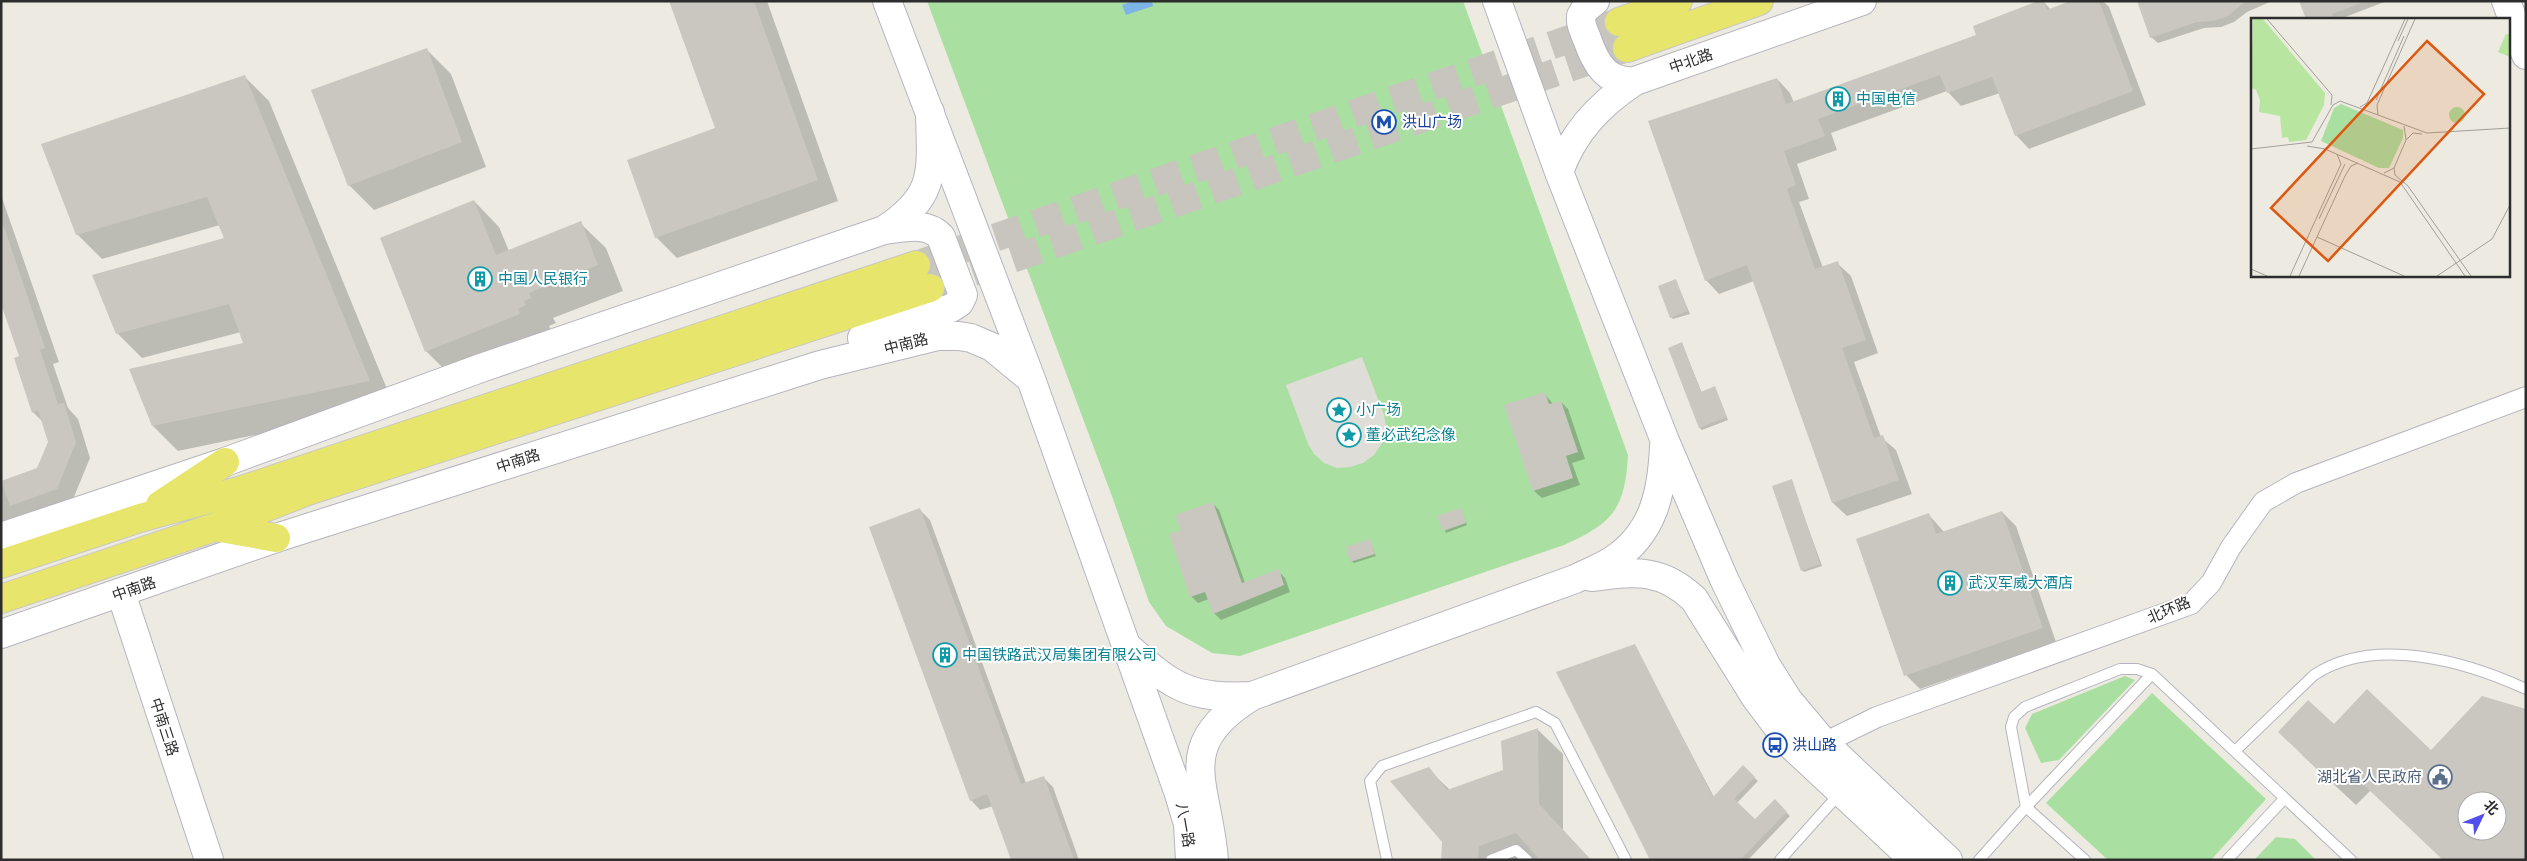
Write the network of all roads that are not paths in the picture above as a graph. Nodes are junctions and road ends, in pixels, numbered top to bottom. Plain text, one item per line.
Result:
1 (887, 1) edge
2 (1497, 1) edge
3 (1595, 1) edge
4 (1678, 1) edge
5 (1759, 1) edge
6 (1862, 1) edge
7 (2506, 1) edge
8 (1619, 22) tunnel mouth
9 (1627, 48) tunnel mouth
10 (2526, 55) edge
11 (1635, 80) junction
12 (930, 112) junction
13 (1559, 172) junction
14 (884, 230) junction
15 (820, 365) junction
16 (1031, 379) junction
17 (2526, 398) edge
18 (1665, 441) junction
19 (225, 462) junction
20 (140, 518) junction
21 (215, 528) junction
22 (1, 537) edge
23 (276, 538) junction
24 (1, 564) edge
25 (1575, 579) junction
26 (112, 596) junction
27 (1, 599) edge
28 (1, 634) edge
29 (1127, 646) junction
30 (2152, 674) junction
31 (2526, 689) edge
32 (1252, 696) junction
33 (1824, 743) junction
34 (2235, 751) junction
35 (1841, 792) junction
36 (2284, 799) junction
37 (2026, 807) junction
38 (190, 860) edge
39 (208, 860) edge
40 (1190, 860) edge
41 (1214, 860) edge
42 (1387, 860) edge
43 (1491, 860) edge
44 (1527, 860) edge
45 (1626, 860) edge
46 (1780, 860) edge
47 (1914, 860) edge
48 (1948, 860) edge
49 (1979, 860) edge
50 (2085, 860) edge
51 (2227, 860) edge
52 (2350, 860) edge

1 - 12 main road, 八一路
2 - 13 main road
3 - 11 main road
4 - 8 main road
5 - 9 main road
6 - 11 main road, 中北路
7 - 10 main road
11 - 13 main road, 中北路
12 - 14 main road
12 - 16 main road, 八一路
13 - 18 main road
14 - 15 main road
14 - 19 main road
15 - 16 main road, 中南路
15 - 23 main road, 中南路
16 - 29 main road, 八一路
17 - 33 street, 北环路
18 - 25 main road
18 - 33 main road
19 - 20 main road
19 - 22 main road
20 - 21 main road
20 - 24 main road
21 - 23 main road
21 - 27 main road
23 - 26 main road, 中南路
25 - 32 main road
25 - 35 main road
26 - 28 main road, 中南路
26 - 38 main road, 中南三路
26 - 39 main road, 中南三路
29 - 32 main road
29 - 40 main road, 八一路
30 - 34 lane
30 - 37 lane
30 - 37 lane
31 - 34 lane
32 - 41 main road
33 - 48 main road
34 - 36 lane
35 - 46 lane
35 - 47 main road
36 - 51 lane
36 - 52 lane
37 - 49 lane
37 - 50 lane
42 - 45 lane
43 - 44 lane

